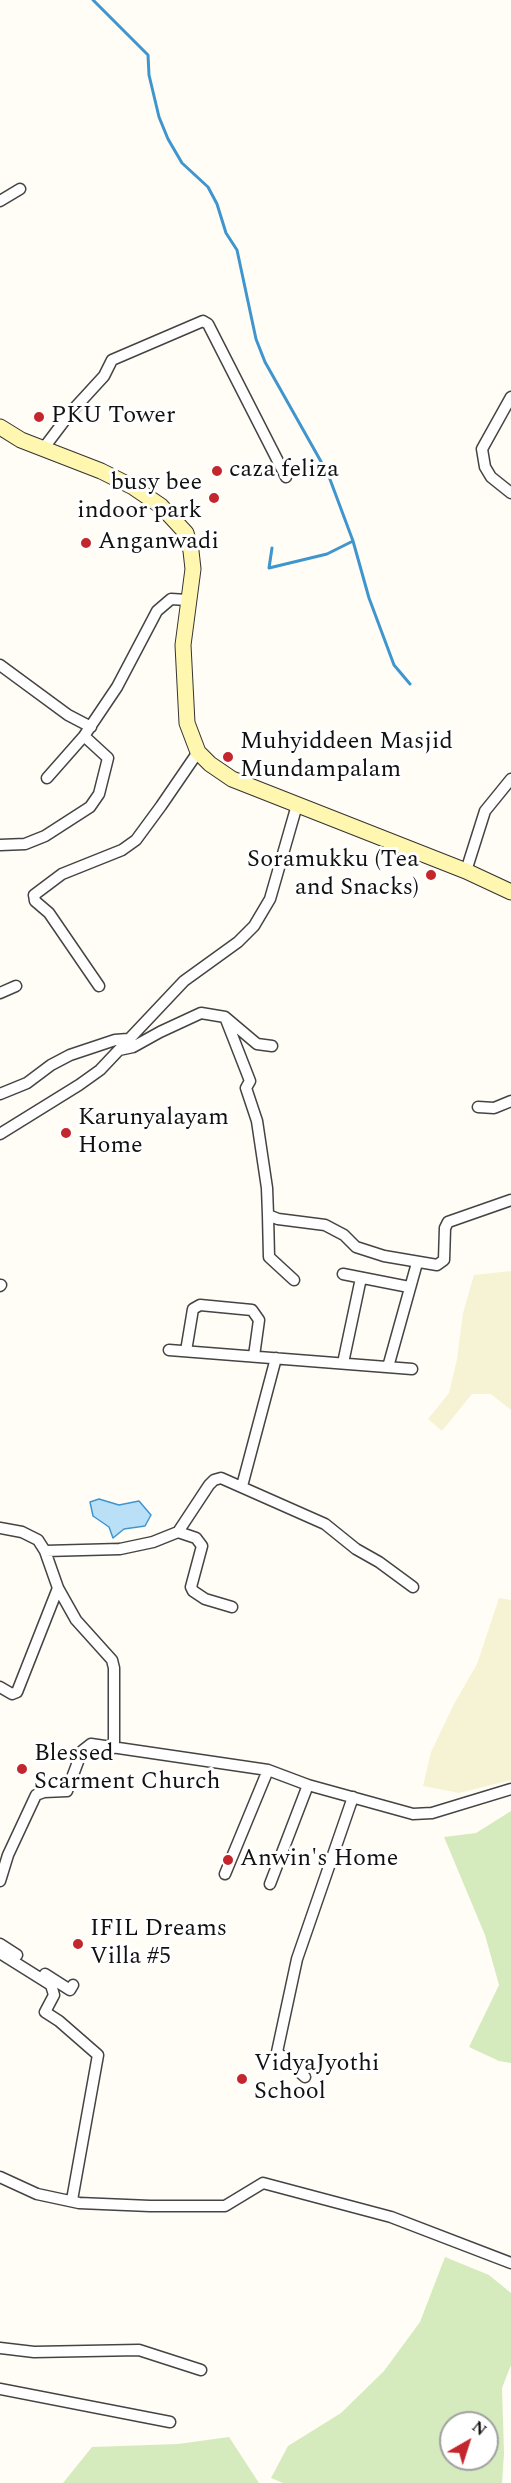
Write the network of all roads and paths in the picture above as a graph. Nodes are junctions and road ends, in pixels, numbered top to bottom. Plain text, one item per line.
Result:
1 (20, 189) dead end
2 (0, 201) edge
3 (511, 397) edge
4 (0, 427) edge
5 (43, 449) junction
6 (286, 477) dead end
7 (511, 493) edge
8 (187, 600) junction
9 (0, 665) edge
10 (91, 727) junction
11 (84, 736) junction
12 (198, 752) junction
13 (47, 778) dead end
14 (511, 779) edge
15 (297, 806) junction
16 (0, 845) edge
17 (466, 871) junction
18 (511, 892) edge
19 (16, 986) dead end
20 (99, 986) dead end
21 (0, 993) edge
22 (225, 1017) junction
23 (128, 1039) junction
24 (272, 1046) dead end
25 (119, 1050) junction
26 (0, 1094) edge
27 (511, 1101) edge
28 (478, 1107) dead end
29 (0, 1134) edge
30 (511, 1200) edge
31 (268, 1215) junction
32 (417, 1263) junction
33 (343, 1274) dead end
34 (361, 1278) junction
35 (294, 1280) dead end
36 (410, 1287) junction
37 (169, 1350) dead end
38 (186, 1351) junction
39 (254, 1356) junction
40 (276, 1358) junction
41 (343, 1363) junction
42 (388, 1367) junction
43 (412, 1369) dead end
44 (242, 1486) junction
45 (0, 1528) edge
46 (178, 1532) junction
47 (45, 1551) junction
48 (413, 1587) dead end
49 (58, 1588) junction
50 (232, 1607) dead end
51 (0, 1687) edge
52 (114, 1748) junction
53 (268, 1770) junction
54 (308, 1785) junction
55 (511, 1789) edge
56 (353, 1797) junction
57 (4, 1855) edge
58 (225, 1874) dead end
59 (0, 1881) edge
60 (270, 1884) dead end
61 (0, 1944) edge
62 (0, 1953) edge
63 (54, 1983) junction
64 (72, 1985) dead end
65 (305, 2077) dead end
66 (0, 2177) edge
67 (72, 2200) junction
68 (511, 2263) edge
69 (0, 2348) edge
70 (201, 2370) dead end
71 (0, 2389) edge
72 (170, 2422) dead end

1 - 2 street
3 - 7 street
4 - 5 main road
5 - 6 street
5 - 8 main road
8 - 10 street
8 - 12 main road
9 - 10 street
10 - 11 street
11 - 13 street
11 - 16 street
12 - 15 main road
12 - 20 street
14 - 17 street
15 - 17 main road
15 - 23 street
17 - 18 main road
19 - 21 street
22 - 24 street
22 - 25 street
22 - 31 street
23 - 25 street
23 - 26 street
25 - 29 street
27 - 28 street
30 - 32 street
31 - 32 street
31 - 35 street
32 - 36 street
33 - 34 street
34 - 36 street
34 - 41 street
36 - 42 street
37 - 38 street
38 - 39 street
38 - 39 street
39 - 40 street
40 - 41 street
40 - 44 street
41 - 42 street
42 - 43 street
44 - 46 street
44 - 48 street
45 - 47 street
46 - 47 street
46 - 50 street
47 - 49 street
49 - 51 street
49 - 52 street
52 - 53 street
52 - 57 street
53 - 54 street
53 - 58 street
54 - 56 street
54 - 60 street
55 - 56 street
56 - 65 street
57 - 59 street
61 - 63 street
62 - 63 street
63 - 64 street
63 - 67 street
66 - 67 street
67 - 68 street
69 - 70 street
71 - 72 street

